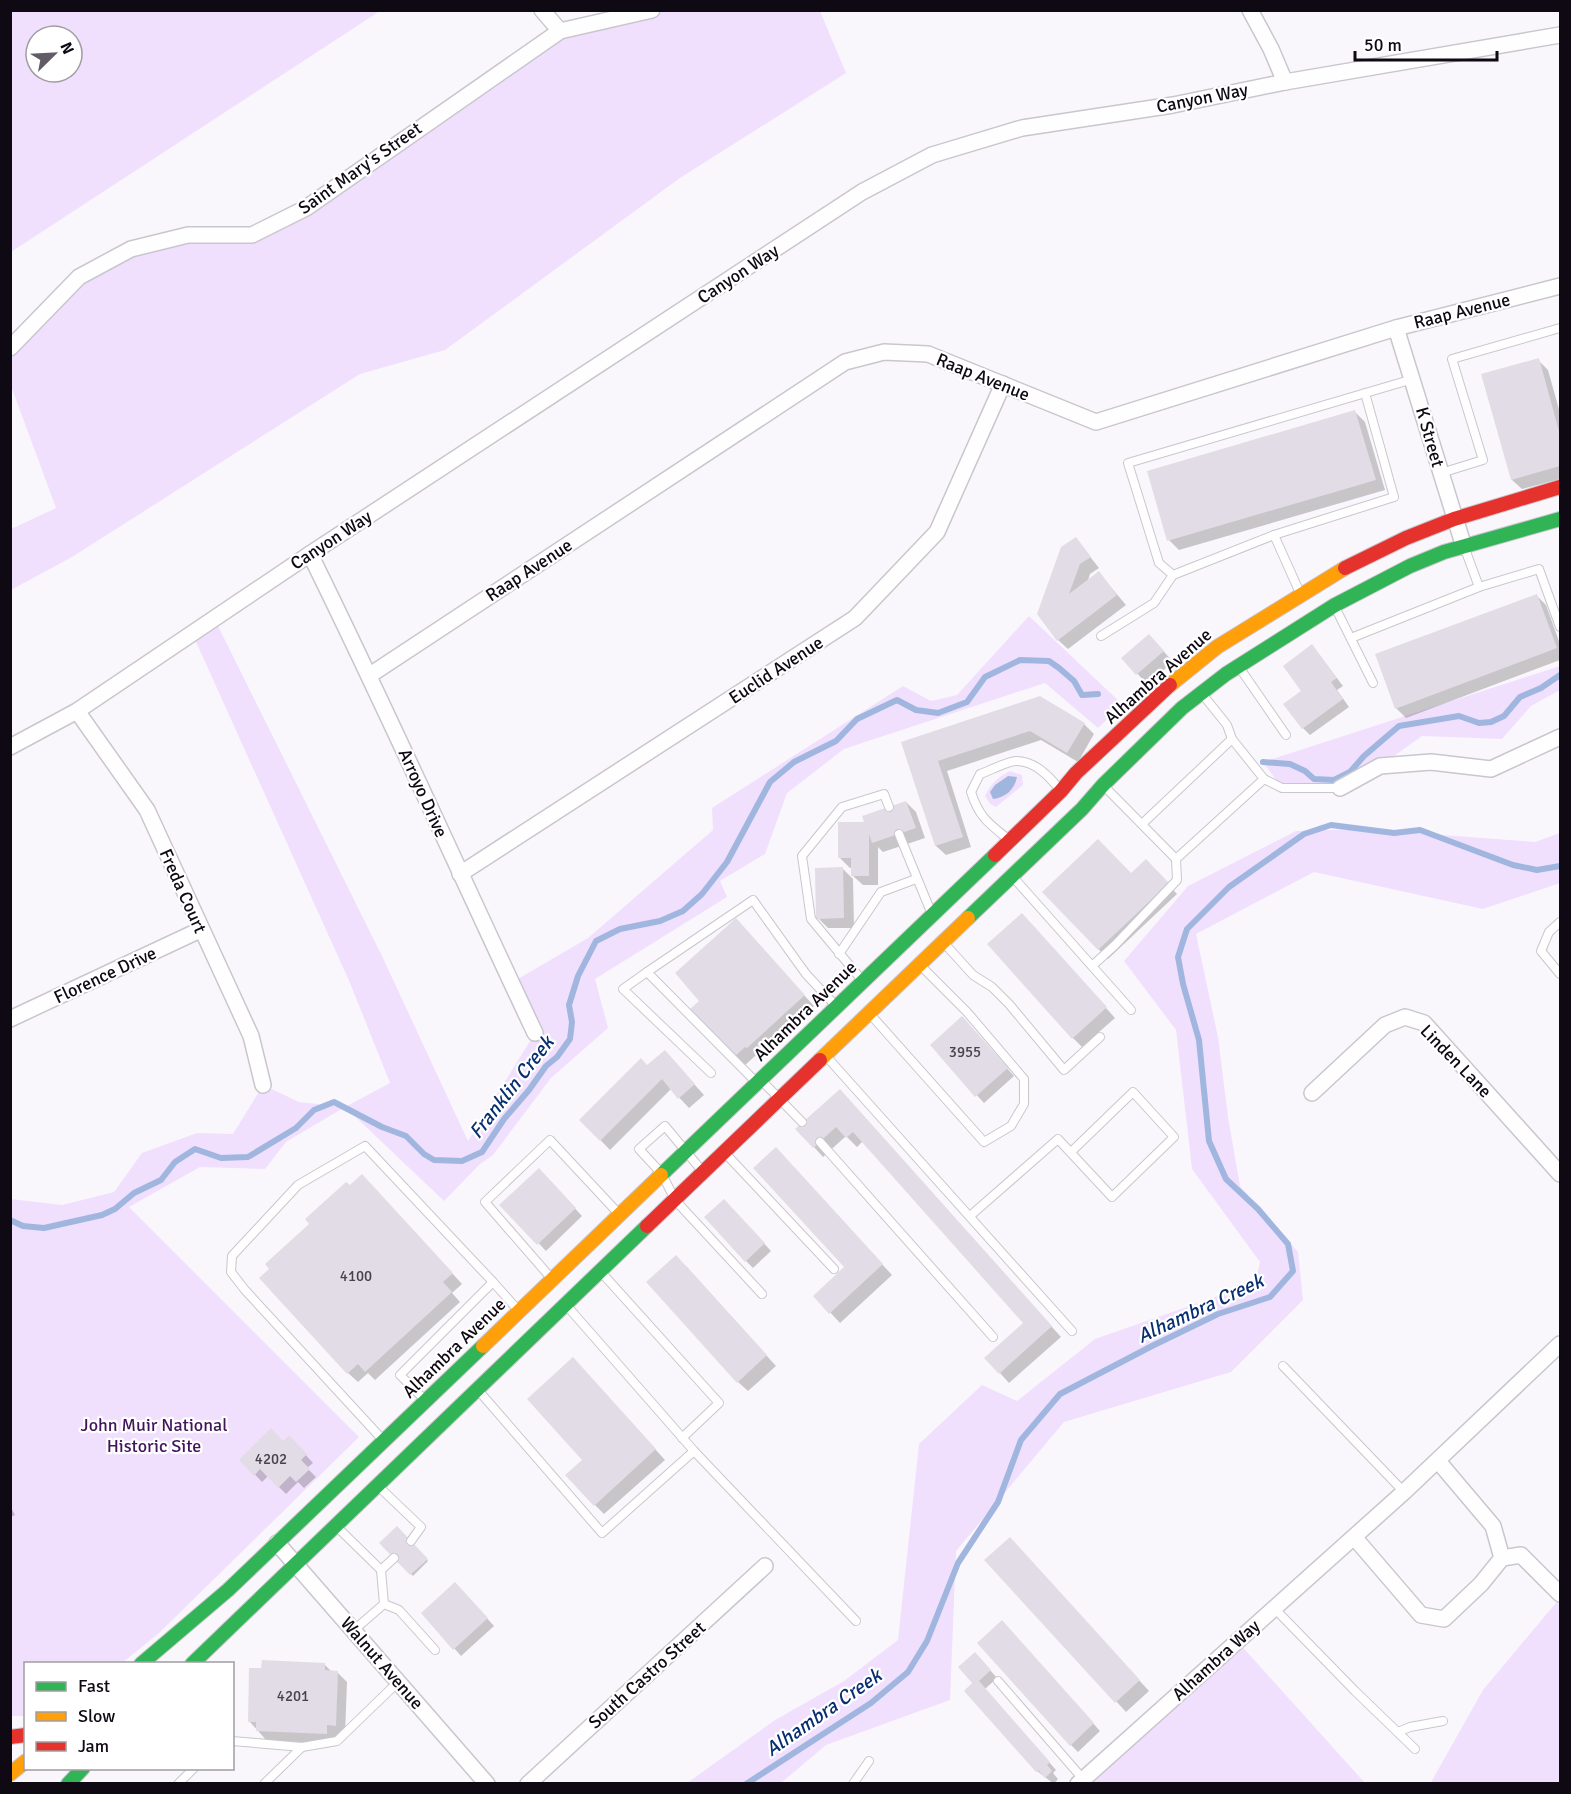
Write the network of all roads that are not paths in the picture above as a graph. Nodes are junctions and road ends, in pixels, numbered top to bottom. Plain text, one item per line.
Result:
1 (542, 10) edge
2 (652, 10) edge
3 (1250, 10) edge
4 (560, 31) junction
5 (1560, 35) edge
6 (1285, 82) junction
7 (1560, 286) edge
8 (1396, 328) junction
9 (1560, 328) edge
10 (10, 348) edge
11 (1413, 379) junction
12 (1003, 384) junction
13 (1365, 393) junction
14 (1440, 473) junction
15 (1560, 487) edge
16 (1454, 519) junction
17 (1560, 519) edge
18 (1274, 535) junction
19 (1464, 547) junction
20 (310, 554) junction
21 (1173, 575) junction
22 (1479, 587) junction
23 (1300, 594) junction
24 (1335, 605) junction
25 (1558, 610) edge
26 (1560, 627) edge
27 (1101, 636) dead end
28 (1351, 638) junction
29 (1238, 666) junction
30 (369, 675) junction
31 (1373, 683) dead end
32 (1200, 693) junction
33 (77, 711) junction
34 (1286, 735) dead end
35 (1560, 737) edge
36 (1232, 739) junction
37 (10, 747) edge
38 (1264, 779) junction
39 (1103, 785) junction
40 (1340, 788) joint
41 (1061, 791) junction
42 (889, 807) dead end
43 (1142, 824) junction
44 (899, 834) dead end
45 (1009, 840) junction
46 (1176, 859) junction
47 (460, 874) junction
48 (1012, 876) junction
49 (916, 879) junction
50 (932, 914) junction
51 (1560, 922) edge
52 (200, 930) junction
53 (943, 942) junction
54 (839, 954) junction
55 (920, 964) junction
56 (1092, 966) junction
57 (647, 972) junction
58 (1560, 974) edge
59 (862, 981) junction
60 (836, 1006) junction
61 (1131, 1010) dead end
62 (869, 1013) junction
63 (10, 1019) edge
64 (535, 1033) dead end
65 (1100, 1037) dead end
66 (825, 1055) junction
67 (711, 1073) dead end
68 (758, 1081) junction
69 (263, 1085) dead end
70 (1312, 1094) dead end
71 (779, 1099) junction
72 (802, 1122) dead end
73 (820, 1142) dead end
74 (686, 1151) junction
75 (724, 1152) junction
76 (1071, 1152) junction
77 (703, 1172) junction
78 (662, 1174) junction
79 (1560, 1174) edge
80 (675, 1200) junction
81 (619, 1214) junction
82 (970, 1216) junction
83 (834, 1269) dead end
84 (600, 1271) junction
85 (552, 1279) junction
86 (493, 1282) junction
87 (762, 1294) dead end
88 (566, 1304) junction
89 (519, 1311) junction
90 (1072, 1331) dead end
91 (993, 1337) dead end
92 (1560, 1344) edge
93 (1283, 1366) dead end
94 (477, 1389) junction
95 (426, 1400) junction
96 (682, 1438) junction
97 (384, 1441) junction
98 (694, 1451) junction
99 (1438, 1461) junction
100 (377, 1485) junction
101 (1404, 1492) junction
102 (335, 1526) junction
103 (1354, 1537) junction
104 (411, 1541) dead end
105 (277, 1543) junction
106 (394, 1558) dead end
107 (1502, 1558) junction
108 (295, 1564) junction
109 (765, 1566) dead end
110 (381, 1570) junction
111 (1560, 1594) edge
112 (384, 1604) junction
113 (1274, 1608) junction
114 (856, 1621) dead end
115 (354, 1630) junction
116 (435, 1650) dead end
117 (143, 1662) edge
118 (194, 1662) edge
119 (998, 1681) dead end
120 (398, 1683) junction
121 (1443, 1721) dead end
122 (1398, 1732) junction
123 (234, 1741) edge
124 (303, 1747) junction
125 (1415, 1749) dead end
126 (869, 1761) dead end
127 (24, 1763) edge
128 (81, 1770) edge
129 (192, 1770) edge
130 (10, 1774) edge
131 (1081, 1781) edge
132 (68, 1784) edge
133 (178, 1784) edge
134 (264, 1784) edge
135 (487, 1784) edge
136 (528, 1784) edge
137 (854, 1784) edge

1 - 4 street
2 - 4 street, Saint Mary's Street
3 - 6 street
4 - 10 street, Saint Mary's Street
5 - 6 street, Canyon Way
6 - 20 street, Canyon Way
7 - 8 street, Raap Avenue
8 - 11 street, K Street
8 - 12 street, Raap Avenue
9 - 14 lane
11 - 13 lane
11 - 14 street, K Street
12 - 30 street, Raap Avenue
12 - 47 street, Euclid Avenue
13 - 18 lane
13 - 21 lane
14 - 16 street, K Street
15 - 16 main road, Alhambra Avenue
16 - 19 street, K Street
16 - 23 main road, Alhambra Avenue
17 - 19 main road
18 - 21 lane
18 - 23 lane
19 - 22 lane
19 - 24 main road
20 - 30 street, Arroyo Drive
20 - 33 street, Canyon Way
21 - 27 lane
22 - 25 lane
22 - 28 lane
23 - 41 main road, Alhambra Avenue
24 - 28 lane
24 - 29 main road
25 - 26 lane
28 - 31 lane
29 - 32 main road
29 - 34 lane
30 - 47 street, Arroyo Drive
32 - 36 lane
32 - 39 main road
33 - 37 street, Canyon Way
33 - 52 street, Freda Court
35 - 40 street
36 - 38 lane
36 - 43 lane
38 - 40 lane
38 - 46 lane
39 - 43 lane
39 - 48 main road
41 - 45 main road, Alhambra Avenue
41 - 45 lane
42 - 54 lane
43 - 46 lane
44 - 49 lane
45 - 50 main road, Alhambra Avenue
46 - 56 lane
47 - 64 street, Arroyo Drive
48 - 53 main road
48 - 56 lane
49 - 50 lane
49 - 54 lane
50 - 59 main road, Alhambra Avenue
51 - 58 lane
52 - 63 street, Florence Drive
52 - 69 street, Freda Court
53 - 55 main road
53 - 65 lane
54 - 59 lane
55 - 62 main road
55 - 62 lane
56 - 61 lane
57 - 60 lane
57 - 67 lane
57 - 68 lane
59 - 60 main road, Alhambra Avenue
60 - 68 main road, Alhambra Avenue
62 - 66 main road
66 - 71 main road
66 - 82 lane
68 - 71 lane
68 - 74 main road, Alhambra Avenue
70 - 79 street, Linden Lane
71 - 72 lane
71 - 75 main road
73 - 91 lane
74 - 77 lane
74 - 78 main road, Alhambra Avenue
74 - 78 lane
75 - 77 main road
75 - 83 lane
76 - 76 lane
76 - 82 lane
77 - 80 main road
78 - 80 lane
78 - 81 main road, Alhambra Avenue
80 - 84 main road
80 - 87 lane
81 - 85 main road, Alhambra Avenue
81 - 85 lane
82 - 90 lane
84 - 88 main road
84 - 96 lane
85 - 89 main road, Alhambra Avenue
86 - 89 lane
86 - 95 lane
86 - 97 lane
88 - 94 main road
88 - 96 lane
89 - 95 main road, Alhambra Avenue
92 - 99 street, Alhambra Way
93 - 101 lane
94 - 98 lane
94 - 100 main road
95 - 97 main road, Alhambra Avenue
96 - 98 lane
97 - 105 main road, Alhambra Avenue
98 - 114 lane
99 - 101 street, Alhambra Way
99 - 107 street
100 - 102 main road
100 - 104 lane
101 - 103 street, Alhambra Way
102 - 108 main road
102 - 110 lane
103 - 107 street
103 - 113 street, Alhambra Way
105 - 108 street, Walnut Avenue
105 - 117 main road, Alhambra Avenue
106 - 110 lane
107 - 111 street
108 - 115 street, Walnut Avenue
108 - 118 main road
109 - 136 street, South Castro Street
110 - 112 lane
112 - 115 lane
112 - 116 lane
113 - 122 lane
113 - 131 street, Alhambra Way
115 - 120 street, Walnut Avenue
119 - 131 lane
120 - 124 lane
120 - 135 street, Walnut Avenue
121 - 122 lane
122 - 125 lane
123 - 124 lane
124 - 134 lane
126 - 137 lane
127 - 130 main road
128 - 132 main road
129 - 133 lane

